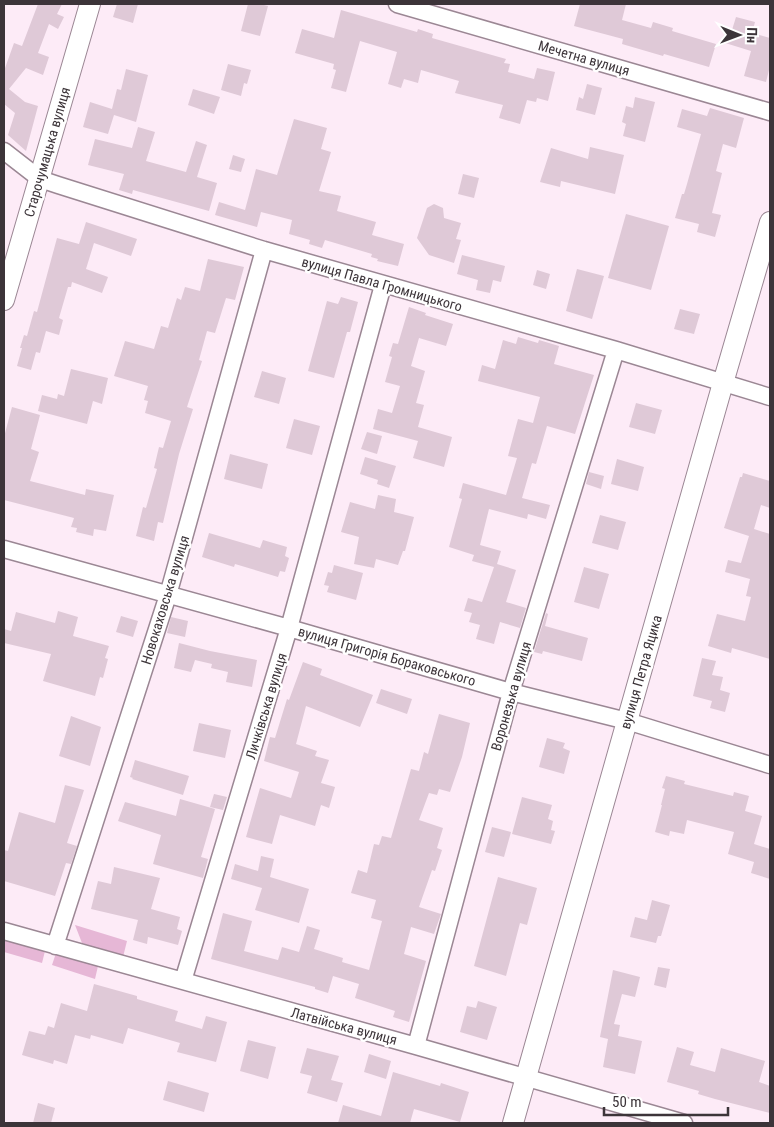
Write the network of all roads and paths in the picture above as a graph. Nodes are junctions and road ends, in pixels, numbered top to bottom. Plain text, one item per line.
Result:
1 (90, 4) edge
2 (397, 4) edge
3 (770, 112) edge
4 (4, 151) edge
5 (40, 179) junction
6 (770, 222) edge
7 (264, 250) junction
8 (383, 285) junction
9 (4, 300) edge
10 (616, 350) junction
11 (723, 383) junction
12 (770, 397) edge
13 (4, 548) edge
14 (168, 595) junction
15 (289, 628) junction
16 (510, 692) junction
17 (627, 721) junction
18 (770, 765) edge
19 (4, 931) edge
20 (55, 946) junction
21 (183, 981) junction
22 (416, 1046) junction
23 (526, 1078) junction
24 (513, 1123) edge
25 (684, 1123) edge

1 - 5 street, Старочумацька вулиця
2 - 3 street, Мечетна вулиця
4 - 5 street, вулиця Павла Громницького
5 - 7 street, вулиця Павла Громницького
5 - 9 street, Старочумацька вулиця
6 - 11 street, вулиця Петра Яцика
7 - 8 street, вулиця Павла Громницького
7 - 14 street, Новокаховська вулиця
8 - 10 street, вулиця Павла Громницького
8 - 15 street, Личківська вулиця
10 - 11 street, вулиця Павла Громницького
10 - 16 street, Воронезька вулиця
11 - 12 street, вулиця Павла Громницького
11 - 17 street, вулиця Петра Яцика
13 - 14 street, вулиця Григорія Бораковського
14 - 15 street, вулиця Григорія Бораковського
14 - 20 street, Новокаховська вулиця
15 - 16 street, вулиця Григорія Бораковського
15 - 21 street, Личківська вулиця
16 - 17 street, вулиця Григорія Бораковського
16 - 22 street, Воронезька вулиця
17 - 18 street, вулиця Григорія Бораковського
17 - 23 street, вулиця Петра Яцика
19 - 20 street, Латвійська вулиця
20 - 21 street, Латвійська вулиця
21 - 22 street, Латвійська вулиця
22 - 23 street, Латвійська вулиця
23 - 24 street, вулиця Петра Яцика
23 - 25 street, Латвійська вулиця

